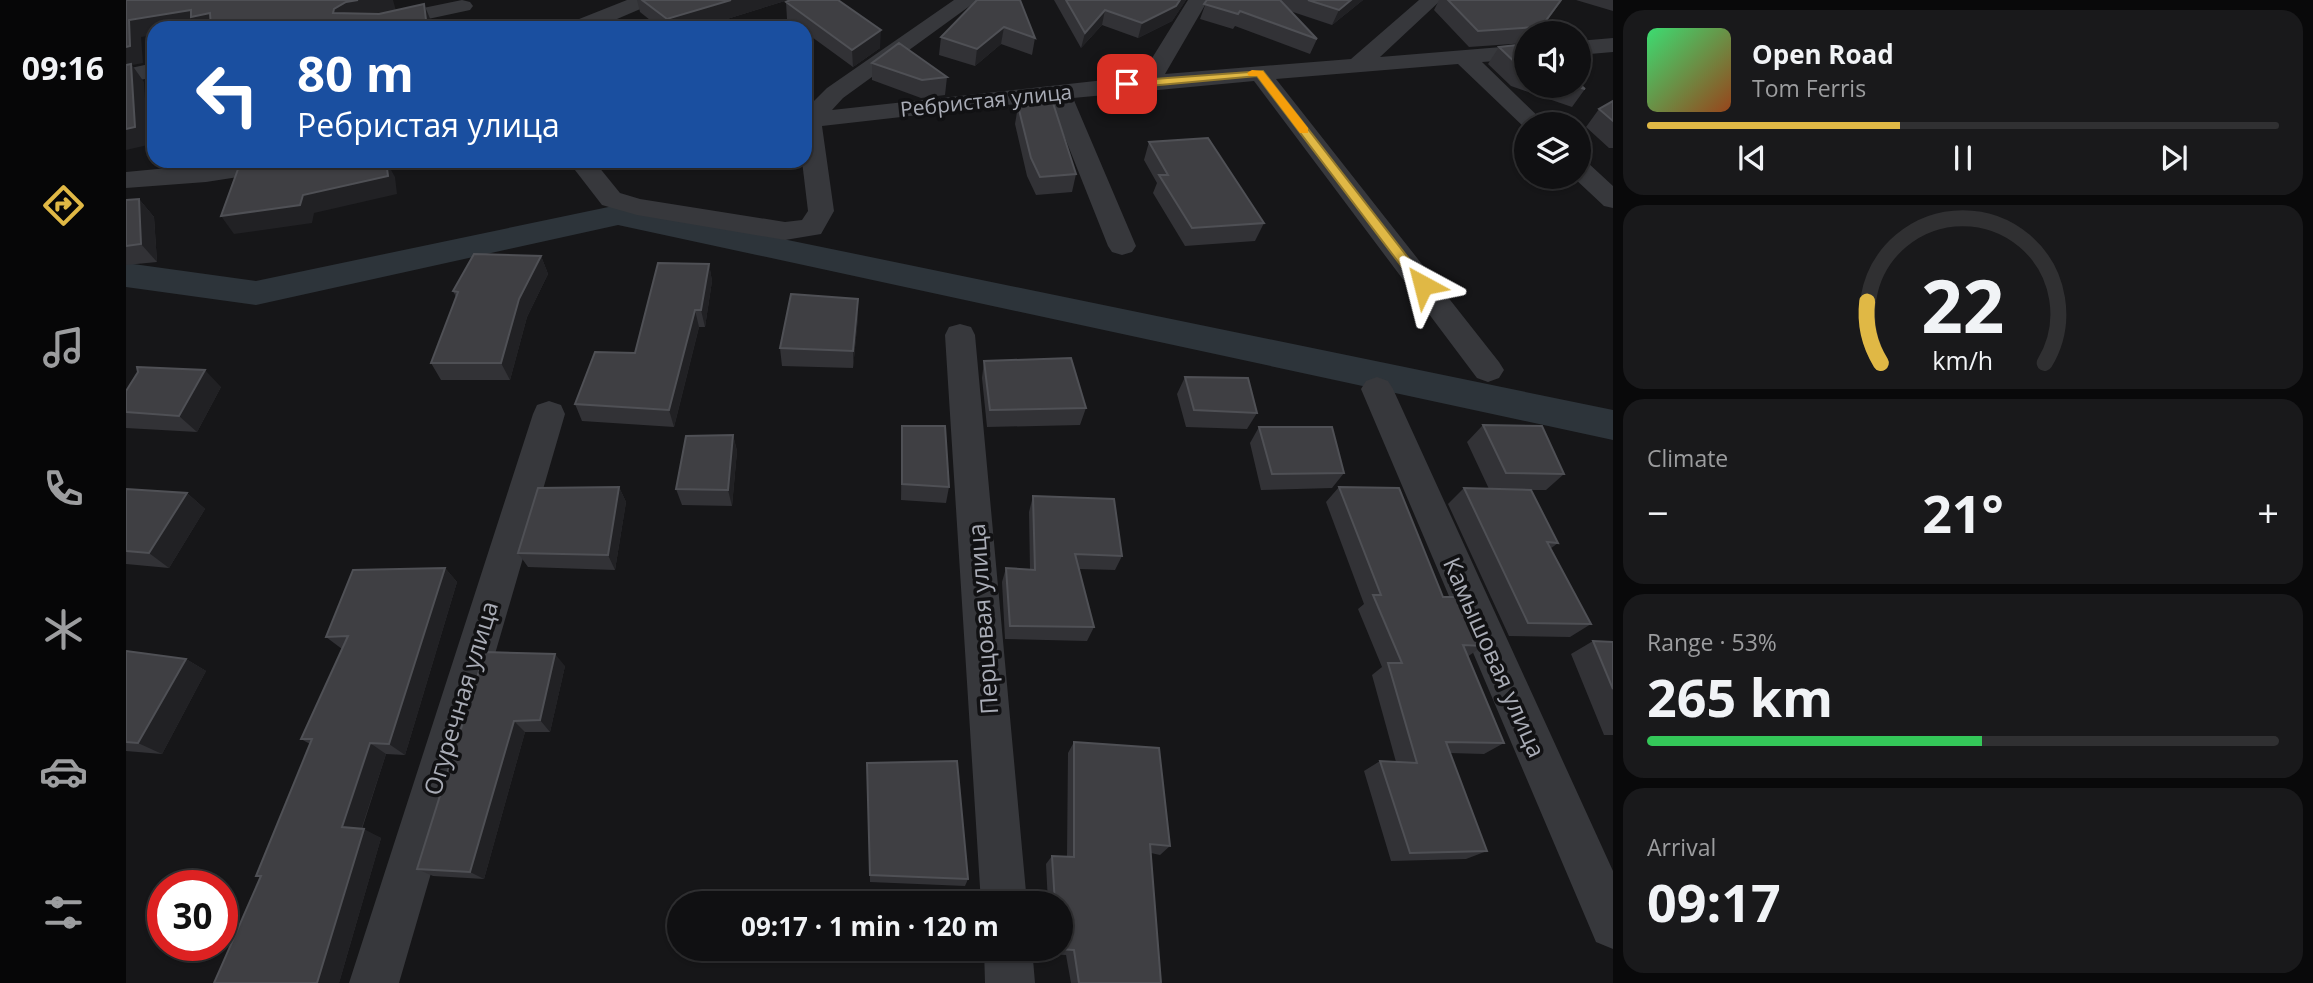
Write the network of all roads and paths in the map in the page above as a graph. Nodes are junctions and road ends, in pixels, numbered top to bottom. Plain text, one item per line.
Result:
1 (645, 0) edge
2 (968, 0) edge
3 (1198, 0) edge
4 (1432, 0) edge
5 (463, 5) dead end
6 (388, 21) edge
7 (594, 21) edge
8 (1613, 45) edge
9 (1591, 47) edge
10 (1514, 53) edge
11 (1463, 57) junction
12 (1358, 65) junction
13 (147, 72) edge
14 (1260, 73) junction
15 (126, 76) edge
16 (1149, 82) junction
17 (1059, 93) junction
18 (1521, 112) edge
19 (812, 117) edge
20 (812, 120) edge
21 (812, 143) edge
22 (245, 168) edge
23 (587, 168) edge
24 (1591, 179) edge
25 (126, 180) edge
26 (1613, 200) edge
27 (1122, 246) dead end
28 (960, 335) dead end
29 (1488, 370) dead end
30 (1377, 389) dead end
31 (549, 414) dead end
32 (1003, 891) edge
33 (1613, 925) edge
34 (1009, 961) edge
35 (374, 983) edge
36 (1010, 983) edge

1 - 7 street
2 - 19 street
3 - 16 street
4 - 12 street
5 - 6 street
8 - 9 street
10 - 11 street, Ребристая улица
11 - 12 street, Ребристая улица
11 - 18 street
12 - 14 street, Ребристая улица
13 - 15 street
14 - 16 street, Ребристая улица
14 - 29 street
16 - 17 street, Ребристая улица
17 - 20 street, Ребристая улица
17 - 27 street
21 - 23 street
22 - 25 street
24 - 26 street
28 - 32 street, Перцовая улица
30 - 33 street, Камышовая улица
31 - 35 street, Огуречная улица
34 - 36 street

